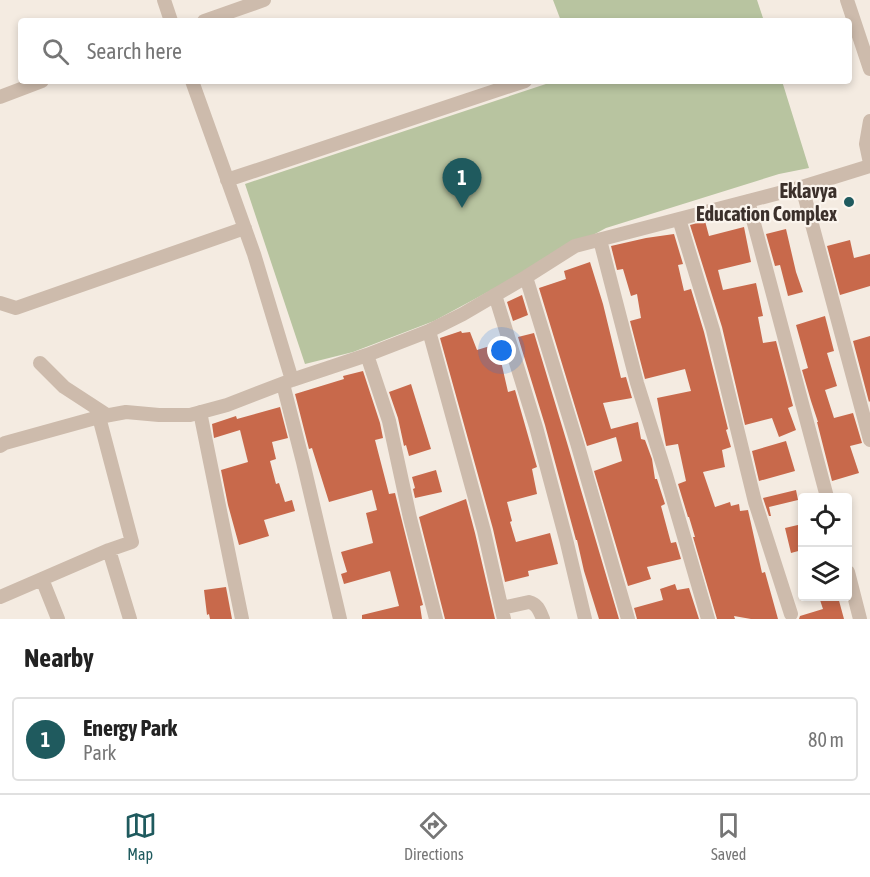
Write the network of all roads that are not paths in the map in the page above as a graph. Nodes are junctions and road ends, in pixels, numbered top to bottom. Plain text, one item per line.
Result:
1 (164, 0) edge
2 (264, 0) edge
3 (847, 0) edge
4 (170, 18) edge
5 (213, 18) edge
6 (870, 69) edge
7 (34, 84) edge
8 (193, 84) edge
9 (516, 84) edge
10 (0, 97) edge
11 (870, 121) edge
12 (870, 164) edge
13 (227, 180) junction
14 (802, 187) junction
15 (748, 201) junction
16 (679, 219) junction
17 (244, 228) junction
18 (600, 240) junction
19 (526, 277) junction
20 (495, 295) junction
21 (0, 303) edge
22 (429, 331) junction
23 (367, 355) junction
24 (40, 363) dead end
25 (287, 382) junction
26 (200, 412) junction
27 (103, 416) junction
28 (870, 440) edge
29 (0, 446) edge
30 (827, 493) edge
31 (110, 550) junction
32 (42, 579) junction
33 (852, 588) edge
34 (0, 597) edge
35 (503, 614) edge
36 (791, 614) dead end
37 (582, 618) edge
38 (58, 619) edge
39 (130, 619) edge
40 (242, 619) edge
41 (340, 619) edge
42 (436, 619) edge
43 (543, 619) edge
44 (628, 619) edge
45 (708, 619) edge
46 (860, 619) edge

1 - 4 street
2 - 5 street
3 - 6 street
7 - 10 street
8 - 13 street
9 - 13 street
11 - 12 street
12 - 14 street
13 - 17 street
14 - 15 street
14 - 28 street
15 - 16 street
15 - 30 street
16 - 18 street
16 - 36 street
17 - 21 street
17 - 25 street
18 - 19 street
18 - 45 street
19 - 20 street
19 - 44 street
20 - 22 street
20 - 37 street
22 - 23 street
22 - 35 street
23 - 25 street
23 - 42 street
24 - 27 street
25 - 26 street
25 - 41 street
26 - 27 street
26 - 40 street
27 - 29 street
27 - 31 street
31 - 32 street
31 - 39 street
32 - 34 street
32 - 38 street
33 - 46 street
35 - 43 street

